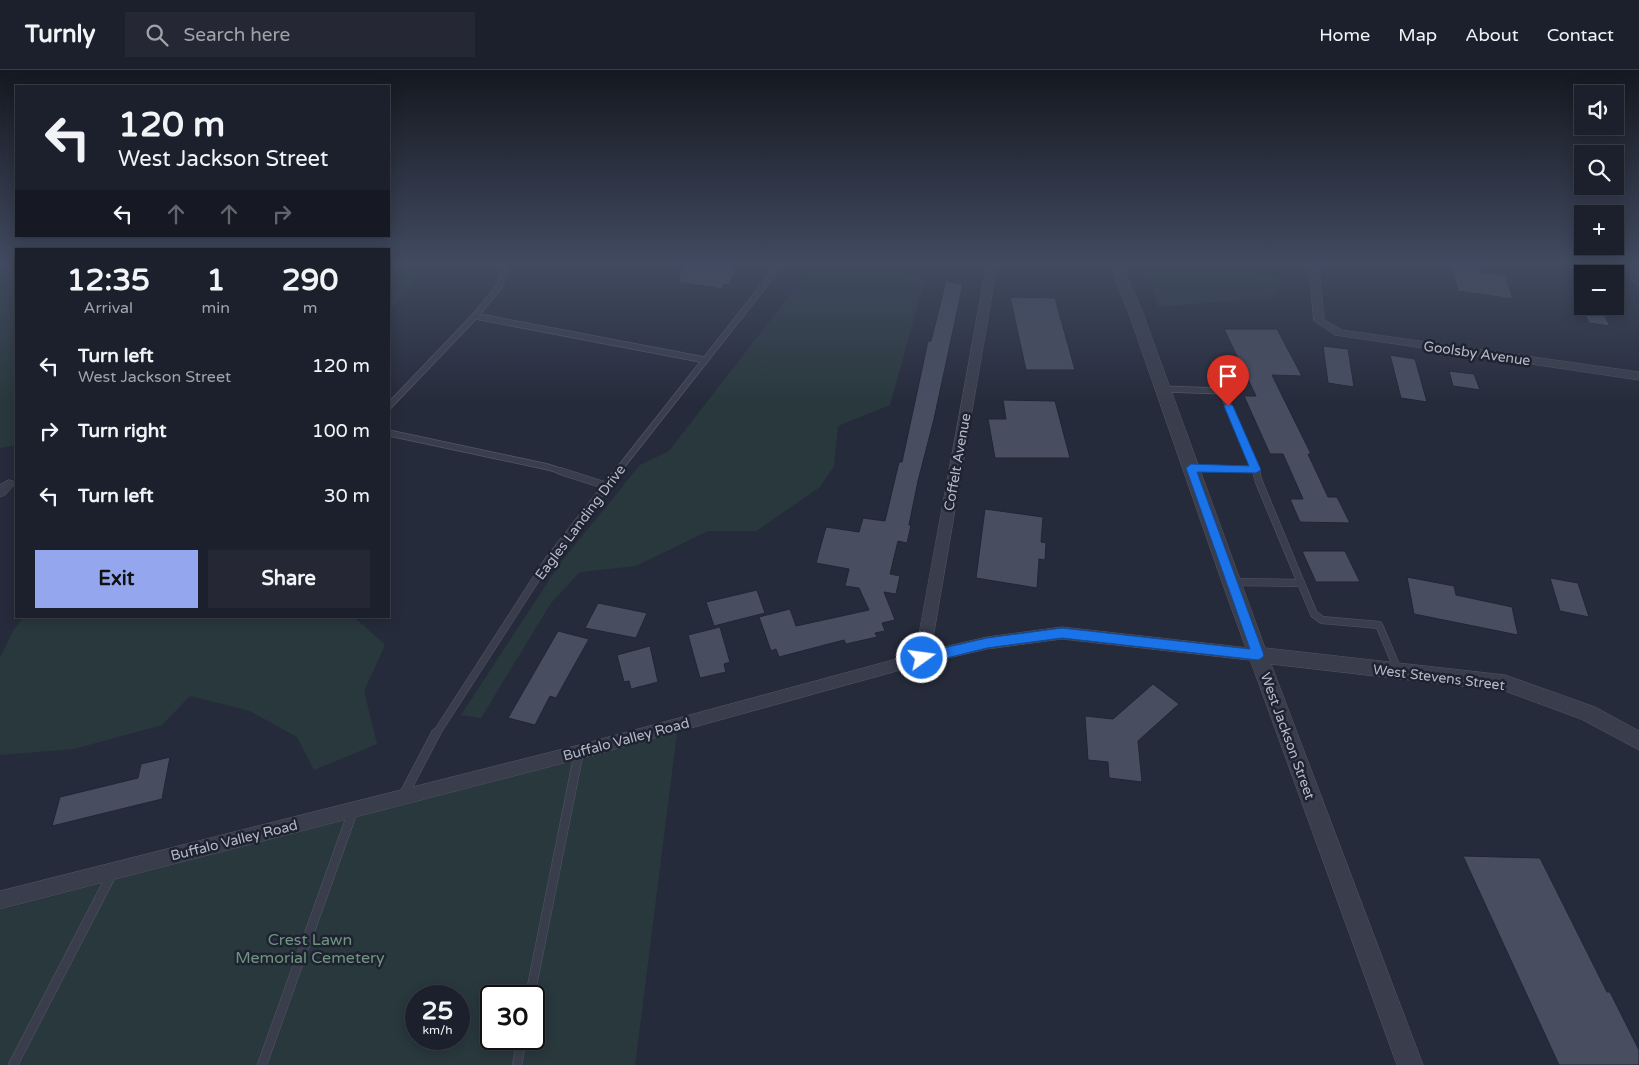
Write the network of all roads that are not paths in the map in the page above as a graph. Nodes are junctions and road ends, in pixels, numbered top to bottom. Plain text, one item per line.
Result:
1 (479, 311) edge
2 (743, 311) edge
3 (984, 311) edge
4 (1135, 311) edge
5 (1317, 311) edge
6 (475, 316) junction
7 (705, 360) junction
8 (1639, 376) edge
9 (1162, 389) junction
10 (390, 405) edge
11 (390, 433) edge
12 (1191, 468) junction
13 (1256, 470) junction
14 (607, 486) junction
15 (1231, 582) junction
16 (1301, 583) junction
17 (1258, 655) junction
18 (922, 658) junction
19 (1398, 671) junction
20 (1639, 742) edge
21 (579, 752) junction
22 (403, 796) junction
23 (354, 810) junction
24 (114, 870) junction
25 (0, 900) edge
26 (532, 985) edge
27 (520, 1050) edge
28 (13, 1065) edge
29 (262, 1065) edge
30 (517, 1065) edge
31 (1410, 1065) edge

1 - 6 lane
2 - 7 lane, Eagles Landing Drive
3 - 18 street, Coffelt Avenue
4 - 9 street, West Jackson Street
5 - 8 street, Goolsby Avenue
6 - 7 lane
6 - 10 lane
7 - 14 lane, Eagles Landing Drive
9 - 12 street, West Jackson Street
9 - 13 lane
11 - 14 lane
12 - 13 lane
12 - 15 street, West Jackson Street
13 - 16 lane
14 - 22 lane, Eagles Landing Drive
15 - 16 lane
15 - 17 street, West Jackson Street
16 - 19 lane
17 - 18 street, Buffalo Valley Road
17 - 19 street, West Stevens Street
17 - 31 street, West Jackson Street
18 - 21 street, Buffalo Valley Road
19 - 20 street, West Stevens Street
21 - 22 street, Buffalo Valley Road
21 - 26 lane
22 - 23 street, Buffalo Valley Road
23 - 24 street, Buffalo Valley Road
23 - 29 lane
24 - 25 street, Buffalo Valley Road
24 - 28 lane
27 - 30 lane

